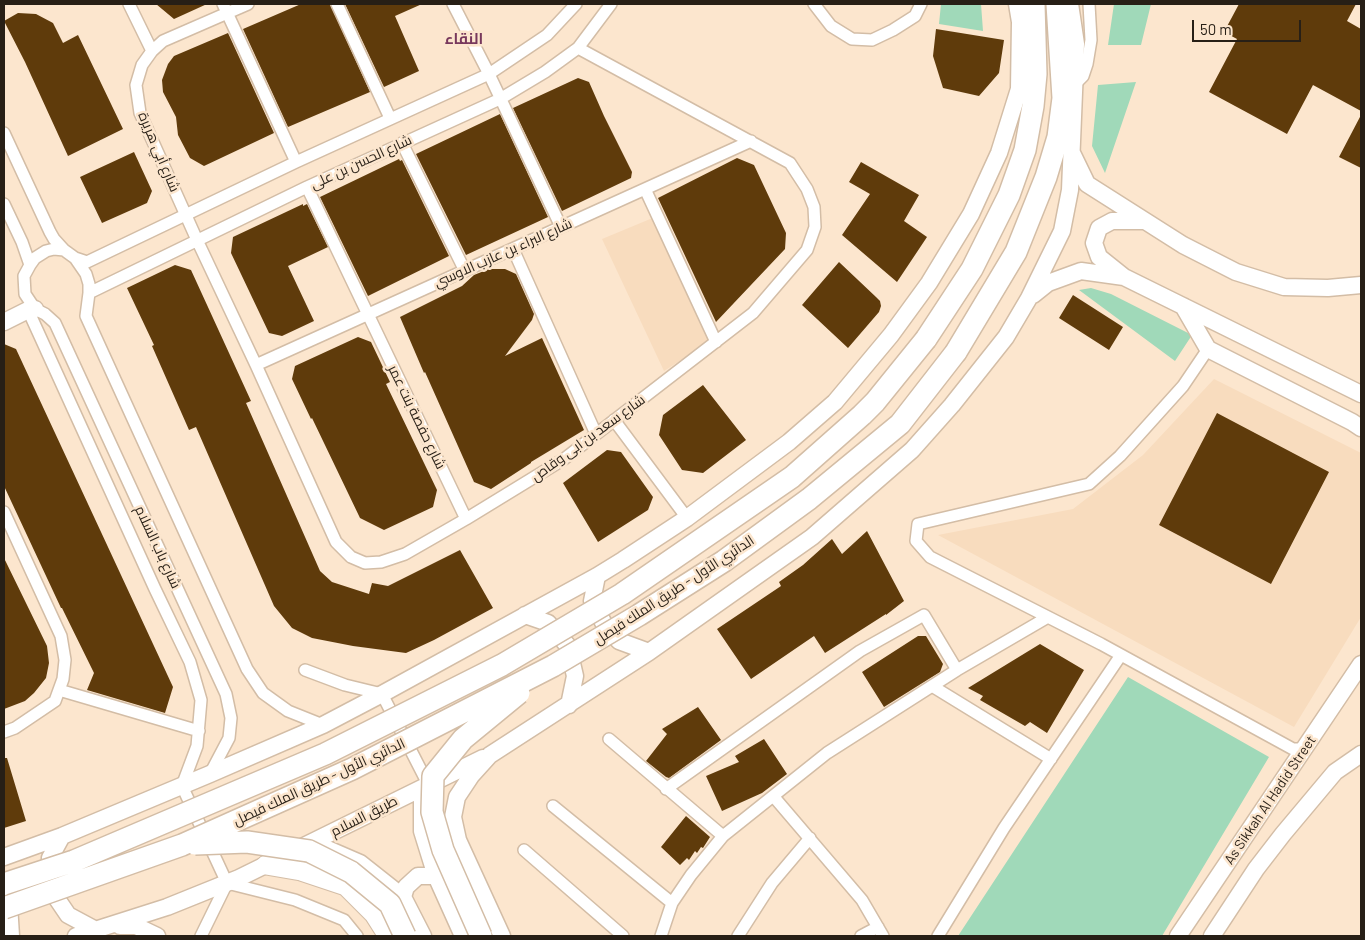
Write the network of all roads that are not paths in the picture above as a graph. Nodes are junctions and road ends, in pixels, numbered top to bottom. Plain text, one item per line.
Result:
1 (129, 4) edge
2 (248, 4) edge
3 (337, 4) edge
4 (453, 4) edge
5 (576, 4) edge
6 (611, 4) edge
7 (814, 4) edge
8 (921, 4) edge
9 (1017, 4) edge
10 (1034, 4) edge
11 (1089, 4) edge
12 (1061, 6) edge
13 (225, 8) edge
14 (578, 48) junction
15 (152, 51) junction
16 (489, 74) junction
17 (1036, 74) junction
18 (1019, 89) junction
19 (1068, 92) junction
20 (500, 99) junction
21 (390, 118) junction
22 (4, 133) edge
23 (751, 141) junction
24 (402, 143) junction
25 (1071, 152) junction
26 (296, 162) junction
27 (308, 187) junction
28 (645, 189) junction
29 (4, 204) edge
30 (185, 214) junction
31 (1145, 221) junction
32 (561, 227) junction
33 (197, 240) junction
34 (513, 249) junction
35 (64, 250) junction
36 (75, 258) junction
37 (30, 265) junction
38 (465, 270) junction
39 (1124, 277) junction
40 (1361, 285) edge
41 (89, 293) junction
42 (1029, 298) junction
43 (1183, 306) junction
44 (31, 310) junction
45 (367, 315) junction
46 (4, 322) edge
47 (716, 342) junction
48 (1208, 349) junction
49 (256, 365) junction
50 (1361, 395) edge
51 (614, 420) junction
52 (1361, 428) edge
53 (596, 434) junction
54 (4, 512) edge
55 (686, 518) junction
56 (466, 519) junction
57 (597, 576) junction
58 (525, 615) junction
59 (1048, 617) junction
60 (649, 652) junction
61 (1121, 655) junction
62 (1361, 664) edge
63 (553, 666) junction
64 (305, 670) dead end
65 (957, 670) junction
66 (932, 686) junction
67 (59, 690) junction
68 (382, 694) junction
69 (569, 704) junction
70 (323, 725) junction
71 (199, 731) junction
72 (4, 732) edge
73 (609, 739) dead end
74 (1304, 749) junction
75 (490, 754) junction
76 (1361, 754) edge
77 (1051, 759) junction
78 (210, 774) junction
79 (182, 786) junction
80 (425, 786) junction
81 (666, 789) junction
82 (774, 797) junction
83 (553, 806) dead end
84 (62, 836) junction
85 (723, 836) junction
86 (810, 838) junction
87 (311, 842) junction
88 (182, 845) junction
89 (524, 850) dead end
90 (4, 858) edge
91 (266, 865) junction
92 (436, 876) junction
93 (233, 880) junction
94 (4, 884) edge
95 (4, 896) edge
96 (403, 897) junction
97 (672, 903) junction
98 (4, 908) edge
99 (104, 931) edge
100 (880, 932) edge
101 (11, 936) edge
102 (76, 936) edge
103 (157, 936) edge
104 (201, 936) edge
105 (357, 936) edge
106 (388, 936) edge
107 (405, 936) edge
108 (423, 936) edge
109 (463, 936) edge
110 (481, 936) edge
111 (502, 936) edge
112 (623, 936) edge
113 (661, 936) edge
114 (738, 936) edge
115 (861, 936) edge
116 (938, 936) edge
117 (1178, 936) edge
118 (1212, 936) edge

1 - 15 street
2 - 13 street, شارع أبي هريرة
3 - 21 street
4 - 16 street
5 - 16 street, شارع الحسن بن على
6 - 14 street, شارع الحسن بن على
7 - 8 street
9 - 18 main road
10 - 17 highway, الدائري الأول - طريق الملك فيصل
11 - 19 street
12 - 19 highway, الدائري الأول - طريق الملك فيصل
13 - 15 street, شارع أبي هريرة
13 - 26 street
14 - 20 street, شارع الحسن بن على
14 - 23 street, شارع سعد بن ابى وقاص
15 - 30 street, شارع أبي هريرة
16 - 20 street
16 - 21 street, شارع الحسن بن على
17 - 18 main road
17 - 94 highway, الدائري الأول - طريق الملك فيصل, bridge
18 - 55 main road
19 - 25 main road
19 - 63 highway, الدائري الأول - طريق الملك فيصل, bridge
20 - 24 street, شارع الحسن بن على
20 - 32 street
21 - 26 street, شارع الحسن بن على
22 - 35 street
23 - 28 street, شارع البراء بن عازب الاوسي
23 - 47 street, شارع سعد بن ابى وقاص
24 - 27 street, شارع الحسن بن على
24 - 38 street
25 - 31 main road
25 - 42 main road
26 - 30 street, شارع الحسن بن على
27 - 33 street, شارع الحسن بن على
27 - 45 street, شارع حفصة بنت عمر
28 - 32 street, شارع البراء بن عازب الاوسي
28 - 47 street
29 - 37 street
30 - 33 street, شارع سعد بن ابى وقاص
30 - 36 street, شارع الحسن بن على
31 - 39 main road
31 - 40 main road
32 - 34 street, شارع البراء بن عازب الاوسي
33 - 41 street, شارع الحسن بن على
33 - 49 street, شارع سعد بن ابى وقاص
34 - 38 street, شارع البراء بن عازب الاوسي
34 - 53 street
35 - 36 street
35 - 37 street
36 - 41 street
37 - 44 street
38 - 45 street, شارع البراء بن عازب الاوسي
39 - 42 main road
39 - 43 main road
41 - 70 street
42 - 60 main road
43 - 48 main road
43 - 50 main road
44 - 46 main road
44 - 71 street
44 - 78 street, شارع باب السلام
45 - 49 street, شارع البراء بن عازب الاوسي
45 - 56 street, شارع حفصة بنت عمر
47 - 51 street, شارع سعد بن ابى وقاص
48 - 52 main road
48 - 59 street
49 - 56 street, شارع سعد بن ابى وقاص
51 - 53 street, شارع سعد بن ابى وقاص
51 - 55 street
53 - 56 street, شارع سعد بن ابى وقاص
54 - 67 street
55 - 57 main road
57 - 58 main road
57 - 60 main road
58 - 68 main road
58 - 69 main road
59 - 61 street
59 - 65 street
60 - 69 main road
61 - 74 street
61 - 77 street
62 - 74 main road, As Sikkah Al Hadid Street
63 - 88 highway, الدائري الأول - طريق الملك فيصل, bridge
63 - 110 highway, bridge
64 - 68 street
65 - 66 street
65 - 81 street
66 - 77 street
66 - 82 street
67 - 71 street
67 - 72 street
68 - 70 main road
68 - 80 street
69 - 75 main road
70 - 78 main road
71 - 79 street
73 - 81 street
74 - 117 main road, As Sikkah Al Hadid Street
75 - 80 main road, طريق السلام
75 - 111 main road
76 - 118 main road, As Sikkah Al Hadid Street
77 - 116 street
78 - 79 main road
79 - 84 main road
79 - 93 street
80 - 87 main road, طريق السلام
80 - 92 main road
81 - 85 street
82 - 85 street
82 - 86 street
83 - 97 street
84 - 90 main road
84 - 99 main road
85 - 97 street
86 - 100 street
86 - 114 street
87 - 91 main road, طريق السلام
87 - 96 main road
88 - 98 highway, الدائري الأول - طريق الملك فيصل, bridge
88 - 107 highway, bridge
89 - 112 street
91 - 93 main road, طريق السلام
91 - 106 main road
92 - 96 main road
92 - 109 main road
93 - 99 main road, طريق السلام
93 - 104 street
93 - 105 street
95 - 101 main road
96 - 108 main road
97 - 113 street
99 - 102 main road, طريق السلام
99 - 103 main road
100 - 115 street

